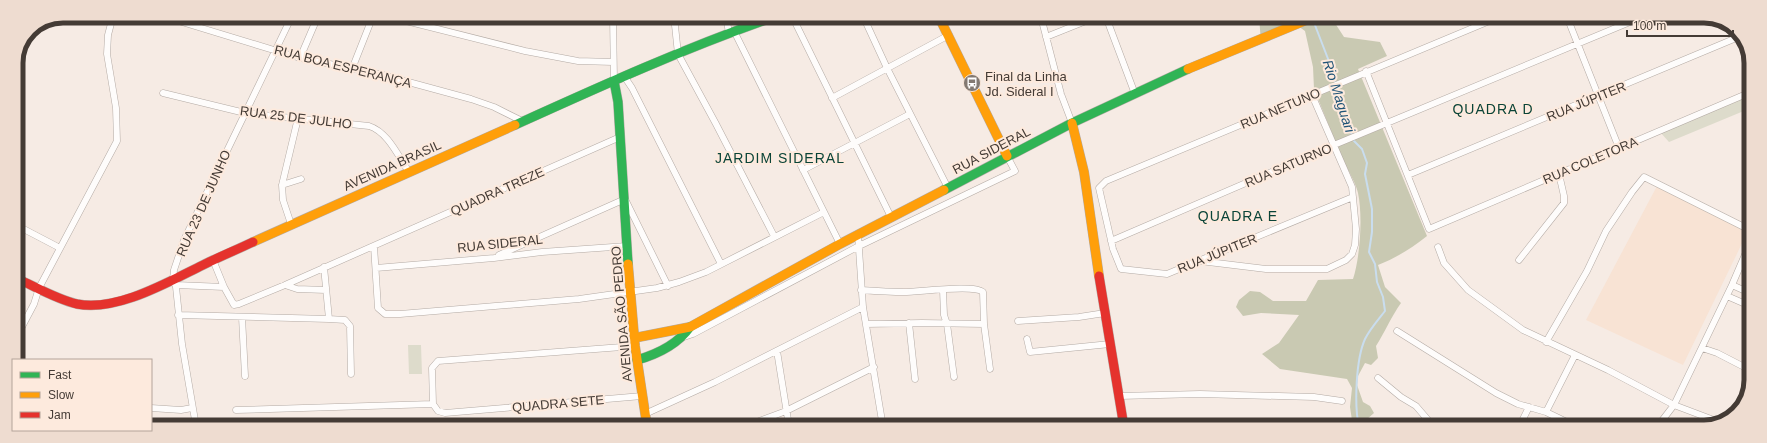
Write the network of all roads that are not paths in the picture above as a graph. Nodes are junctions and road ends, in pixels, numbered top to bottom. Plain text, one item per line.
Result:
1 (111, 23) edge
2 (185, 23) edge
3 (289, 23) edge
4 (315, 23) edge
5 (370, 23) edge
6 (414, 23) edge
7 (613, 23) edge
8 (675, 23) edge
9 (729, 23) edge
10 (757, 23) edge
11 (795, 23) edge
12 (866, 23) edge
13 (943, 23) edge
14 (1042, 23) edge
15 (1081, 23) edge
16 (1108, 23) edge
17 (1298, 23) edge
18 (1484, 23) edge
19 (1569, 23) edge
20 (1628, 23) edge
21 (732, 32) junction
22 (949, 35) junction
23 (1046, 37) junction
24 (1735, 38) edge
25 (1578, 44) junction
26 (277, 51) junction
27 (678, 54) junction
28 (300, 58) junction
29 (613, 62) junction
30 (887, 68) junction
31 (352, 69) junction
32 (1366, 71) junction
33 (624, 76) junction
34 (614, 81) junction
35 (175, 88) dead end
36 (163, 94) dead end
37 (1135, 94) junction
38 (1312, 95) junction
39 (1744, 95) edge
40 (174, 96) junction
41 (1599, 96) junction
42 (832, 98) junction
43 (245, 112) junction
44 (910, 114) junction
45 (298, 118) junction
46 (522, 121) junction
47 (1072, 123) junction
48 (1387, 124) junction
49 (620, 137) junction
50 (854, 144) junction
51 (1334, 145) junction
52 (1619, 148) junction
53 (1007, 156) junction
54 (803, 170) junction
55 (409, 172) junction
56 (1559, 174) junction
57 (1408, 175) junction
58 (301, 179) dead end
59 (282, 185) junction
60 (948, 188) junction
61 (1353, 197) junction
62 (624, 199) junction
63 (824, 212) junction
64 (891, 217) junction
65 (291, 224) junction
66 (1744, 227) edge
67 (23, 229) edge
68 (858, 235) junction
69 (774, 236) junction
70 (1111, 241) junction
71 (840, 244) junction
72 (374, 246) junction
73 (627, 246) junction
74 (859, 246) junction
75 (60, 248) junction
76 (1438, 248) dead end
77 (1744, 257) edge
78 (494, 258) junction
79 (213, 260) junction
80 (1519, 260) dead end
81 (1199, 261) junction
82 (721, 264) junction
83 (324, 267) junction
84 (376, 268) junction
85 (23, 281) edge
86 (174, 282) junction
87 (1732, 285) junction
88 (285, 286) junction
89 (668, 286) junction
90 (224, 287) junction
91 (39, 288) junction
92 (326, 290) junction
93 (861, 290) junction
94 (943, 290) junction
95 (1744, 290) edge
96 (631, 293) junction
97 (1727, 296) junction
98 (1744, 303) edge
99 (234, 305) junction
100 (863, 307) junction
101 (1105, 313) junction
102 (178, 315) junction
103 (235, 317) junction
104 (242, 317) junction
105 (329, 319) junction
106 (1018, 321) dead end
107 (909, 323) junction
108 (866, 324) junction
109 (947, 324) junction
110 (984, 324) junction
111 (23, 325) edge
112 (690, 327) junction
113 (1397, 331) dead end
114 (684, 336) junction
115 (1027, 338) dead end
116 (635, 342) junction
117 (1546, 342) junction
118 (1110, 344) junction
119 (1702, 348) junction
120 (777, 351) junction
121 (1575, 355) junction
122 (637, 360) junction
123 (874, 367) junction
124 (1744, 367) edge
125 (990, 369) dead end
126 (351, 374) dead end
127 (244, 376) dead end
128 (954, 377) dead end
129 (1378, 378) dead end
130 (915, 380) dead end
131 (642, 396) junction
132 (1119, 396) junction
133 (1342, 401) dead end
134 (432, 404) junction
135 (1674, 405) junction
136 (1529, 407) junction
137 (152, 408) edge
138 (192, 408) junction
139 (236, 410) dead end
140 (786, 411) junction
141 (1546, 412) junction
142 (645, 414) junction
143 (1711, 419) edge
144 (195, 420) edge
145 (646, 420) edge
146 (762, 420) edge
147 (788, 420) edge
148 (882, 420) edge
149 (1123, 420) edge
150 (1428, 420) edge
151 (1522, 420) edge
152 (1563, 420) edge
153 (1662, 420) edge

1 - 75 street
2 - 26 street, RUA BOA ESPERANÇA
3 - 26 street, RUA 23 DE JUNHO
4 - 28 street
5 - 31 street
6 - 29 street
7 - 29 street
8 - 27 street
9 - 21 street
10 - 21 main road, AVENIDA BRASIL
11 - 42 street
12 - 30 street
13 - 22 main road
14 - 23 street
15 - 23 street
16 - 37 street
17 - 37 main road, RUA SIDERAL
18 - 32 street, RUA NETUNO
19 - 25 street
20 - 25 street, RUA SATURNO
21 - 27 main road, AVENIDA BRASIL
21 - 54 street
22 - 30 street
22 - 53 main road
23 - 47 street
24 - 41 street, RUA JÚPITER
25 - 41 street
25 - 48 street, RUA SATURNO
26 - 28 street, RUA BOA ESPERANÇA
26 - 43 street, RUA 23 DE JUNHO
27 - 33 main road, AVENIDA BRASIL
27 - 69 street
28 - 31 street, RUA BOA ESPERANÇA
29 - 34 street
30 - 42 street
30 - 44 street
31 - 46 street, RUA BOA ESPERANÇA
32 - 38 street, RUA NETUNO
32 - 48 street
33 - 34 main road, AVENIDA BRASIL
33 - 82 street
34 - 46 main road, AVENIDA BRASIL
34 - 49 main road, AVENIDA SÃO PEDRO
35 - 40 street
36 - 40 street, RUA 25 DE JULHO
37 - 47 main road, RUA SIDERAL
38 - 51 street
38 - 70 street, RUA NETUNO
39 - 52 street, RUA COLETORA
40 - 43 street, RUA 25 DE JULHO
41 - 52 street
41 - 57 street, RUA JÚPITER
42 - 50 street
43 - 45 street, RUA 25 DE JULHO
43 - 86 street, RUA 23 DE JUNHO
44 - 50 street
44 - 60 street
45 - 55 street, RUA 25 DE JULHO
45 - 59 street
46 - 55 main road, AVENIDA BRASIL
47 - 53 main road, RUA SIDERAL
47 - 101 main road
48 - 51 street, RUA SATURNO
48 - 57 street
49 - 62 main road, AVENIDA SÃO PEDRO
49 - 72 street, QUADRA TREZE
50 - 54 street
50 - 64 street
51 - 61 street
51 - 70 street, RUA SATURNO
52 - 56 street, RUA COLETORA
53 - 60 main road, RUA SIDERAL
53 - 74 street
54 - 63 street
55 - 65 main road, AVENIDA BRASIL
56 - 57 street, RUA COLETORA
56 - 80 street
58 - 59 street
59 - 65 street
60 - 64 main road, RUA SIDERAL
61 - 81 street, RUA JÚPITER
61 - 81 street
62 - 73 main road, AVENIDA SÃO PEDRO
62 - 78 street
62 - 89 street, AVENIDA SÃO PEDRO
63 - 69 street
63 - 71 street
64 - 68 main road, RUA SIDERAL
65 - 79 main road, AVENIDA BRASIL
66 - 117 street
67 - 75 street
68 - 71 main road, RUA SIDERAL
68 - 74 street
69 - 82 street
70 - 81 street, RUA JÚPITER
71 - 112 main road, RUA SIDERAL
72 - 83 street, QUADRA TREZE
72 - 84 street
73 - 78 street, RUA SIDERAL
73 - 96 main road, AVENIDA SÃO PEDRO
74 - 93 street
74 - 114 street
75 - 91 street
76 - 117 street
77 - 87 street
78 - 84 street, RUA SIDERAL
79 - 86 main road, AVENIDA BRASIL
79 - 90 street
82 - 89 street
83 - 88 street, QUADRA TREZE
83 - 92 street
84 - 96 street
85 - 91 main road, AVENIDA BRASIL
86 - 90 street
86 - 91 main road, AVENIDA BRASIL
86 - 102 street, RUA 23 DE JUNHO
87 - 95 street
87 - 97 street
88 - 92 street
88 - 99 street, QUADRA TREZE
89 - 96 street
90 - 99 street
91 - 111 street
92 - 105 street
93 - 94 street
93 - 100 street
94 - 109 street
94 - 110 street
96 - 116 main road, AVENIDA SÃO PEDRO
97 - 98 street
97 - 119 street
99 - 103 street
100 - 108 street
100 - 120 street
101 - 106 street
101 - 118 main road
102 - 103 street
102 - 138 street, RUA 23 DE JUNHO
103 - 104 street
104 - 105 street
104 - 127 street
105 - 126 street
107 - 108 street
107 - 109 street
107 - 130 street
108 - 123 street
109 - 110 street
109 - 128 street
110 - 125 street
112 - 114 main road, RUA SIDERAL
112 - 116 main road, RUA SIDERAL
113 - 136 street
114 - 122 main road, RUA SIDERAL
115 - 118 street
116 - 122 main road, AVENIDA SÃO PEDRO
116 - 134 street
117 - 121 street
118 - 132 main road
119 - 124 street
119 - 135 street
120 - 140 street
120 - 142 street
121 - 135 street
121 - 141 street
122 - 131 main road, AVENIDA SÃO PEDRO
123 - 140 street
123 - 148 street
129 - 150 street
131 - 134 street, QUADRA SETE
131 - 142 main road, AVENIDA SÃO PEDRO
132 - 133 street
132 - 149 main road
134 - 139 street
135 - 143 street
135 - 153 street
136 - 141 street
136 - 151 street
137 - 138 street
138 - 144 street, RUA 23 DE JUNHO
140 - 146 street
140 - 147 street
141 - 152 street
142 - 145 main road, AVENIDA SÃO PEDRO

